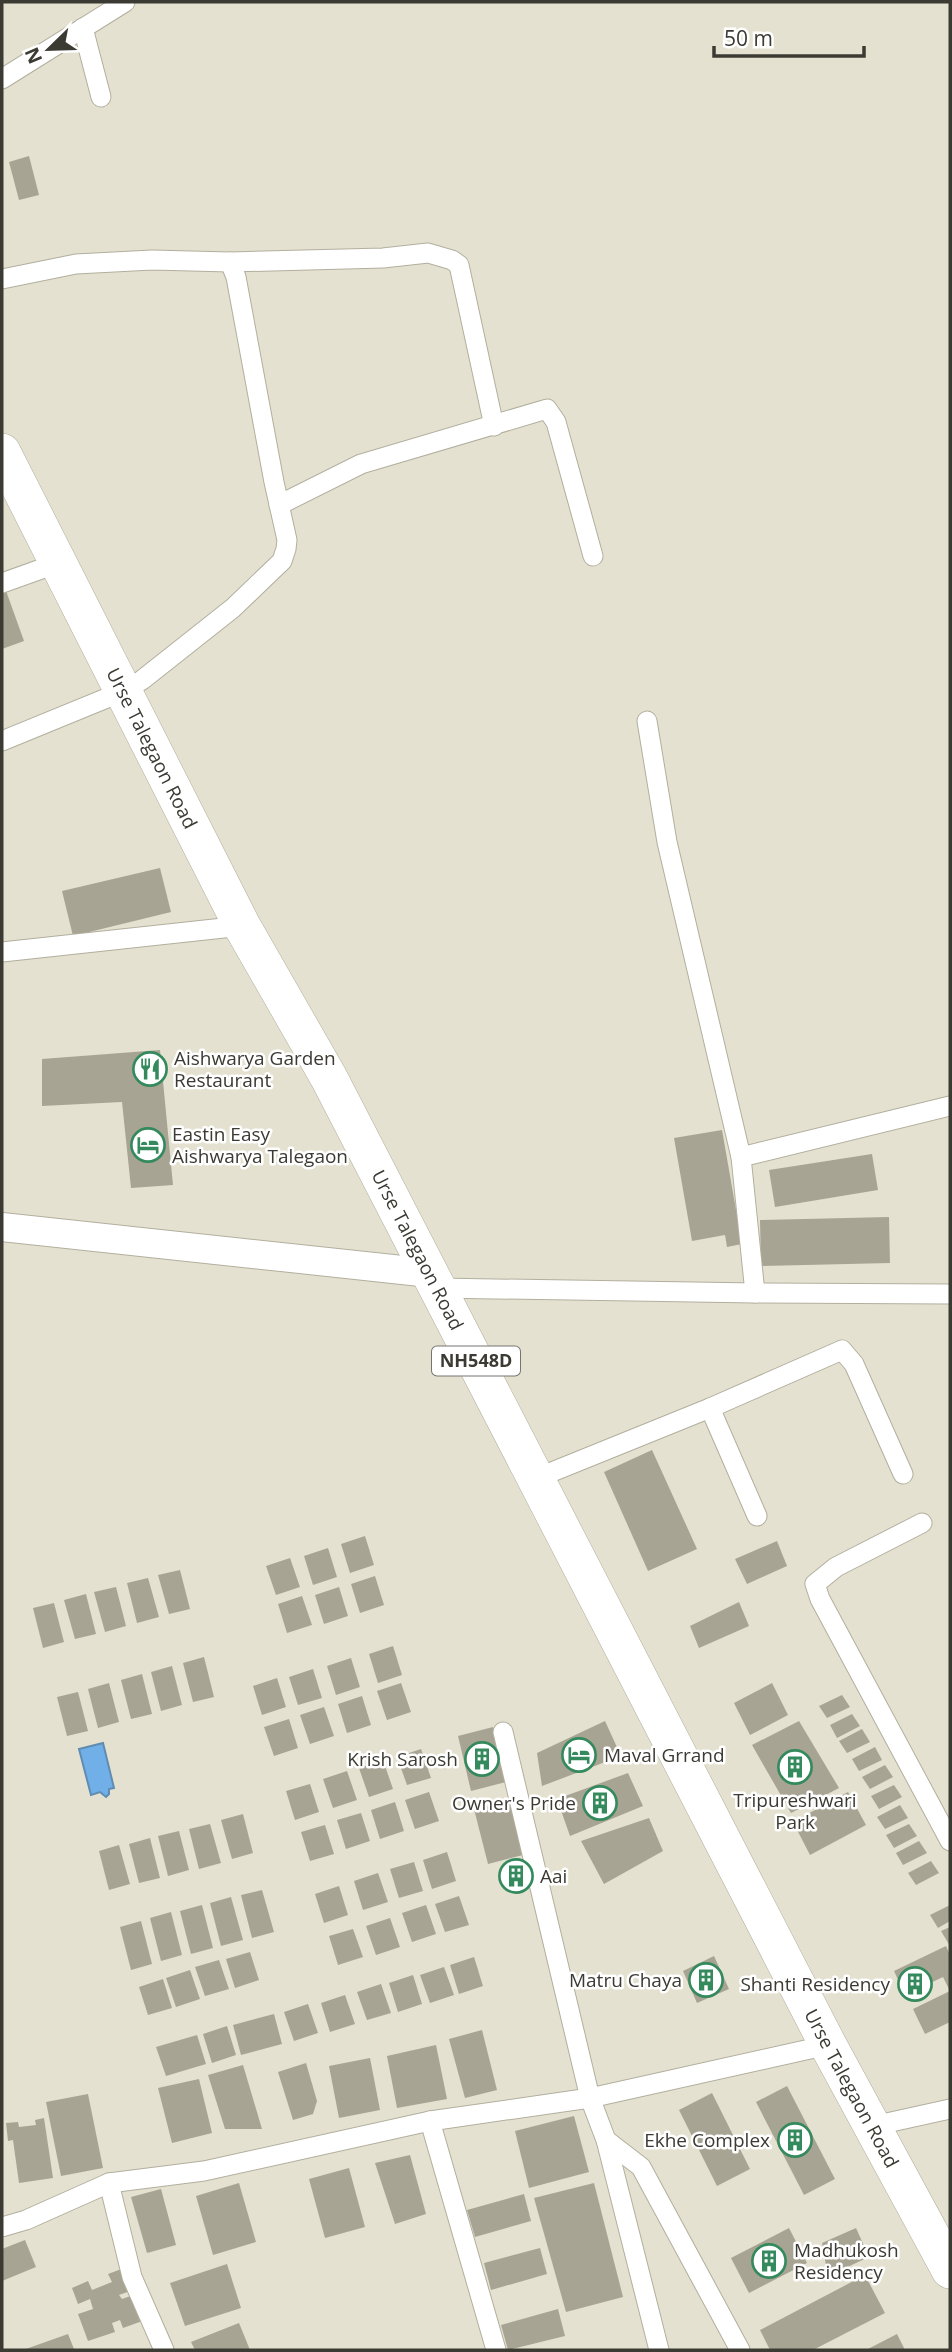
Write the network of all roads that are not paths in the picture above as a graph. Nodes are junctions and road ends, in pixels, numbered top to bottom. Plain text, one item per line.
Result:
1 (125, 2) edge
2 (83, 28) junction
3 (2, 79) edge
4 (101, 97) dead end
5 (230, 262) junction
6 (2, 279) edge
7 (494, 426) junction
8 (3, 455) edge
9 (279, 505) junction
10 (593, 556) dead end
11 (58, 563) junction
12 (2, 583) edge
13 (124, 691) junction
14 (647, 721) dead end
15 (2, 741) edge
16 (242, 926) junction
17 (2, 952) edge
18 (950, 1106) edge
19 (741, 1157) junction
20 (2, 1227) edge
21 (434, 1280) junction
22 (755, 1293) junction
23 (950, 1294) edge
24 (710, 1409) junction
25 (904, 1474) dead end
26 (537, 1478) junction
27 (757, 1516) dead end
28 (922, 1523) dead end
29 (503, 1732) dead end
30 (950, 1841) edge
31 (828, 2045) junction
32 (590, 2098) junction
33 (950, 2109) edge
34 (430, 2121) junction
35 (873, 2126) junction
36 (606, 2140) junction
37 (109, 2183) junction
38 (2, 2227) edge
39 (950, 2270) edge
40 (164, 2350) edge
41 (496, 2350) edge
42 (659, 2350) edge
43 (740, 2350) edge

1 - 2 street
2 - 3 street
2 - 4 street
5 - 6 street
5 - 7 street
5 - 9 street
7 - 9 street
7 - 10 street
8 - 11 highway, Urse Talegaon Road / NH548D
9 - 13 street
11 - 12 street
11 - 13 highway, Urse Talegaon Road / NH548D
13 - 15 street
13 - 16 highway, Urse Talegaon Road / NH548D
14 - 19 street
16 - 17 street
16 - 21 highway, Urse Talegaon Road / NH548D
18 - 19 street
19 - 22 street
20 - 21 street
21 - 22 street
21 - 26 highway, Urse Talegaon Road / NH548D
22 - 23 street
24 - 25 street
24 - 26 street
24 - 27 street
26 - 31 highway, Urse Talegaon Road / NH548D
28 - 30 street
29 - 32 street
31 - 32 street
31 - 35 highway, Urse Talegaon Road / NH548D
32 - 34 street
32 - 36 street
33 - 35 street
34 - 37 street
34 - 41 street
35 - 39 highway, Urse Talegaon Road / NH548D
36 - 42 street
36 - 43 street
37 - 38 street
37 - 40 street

